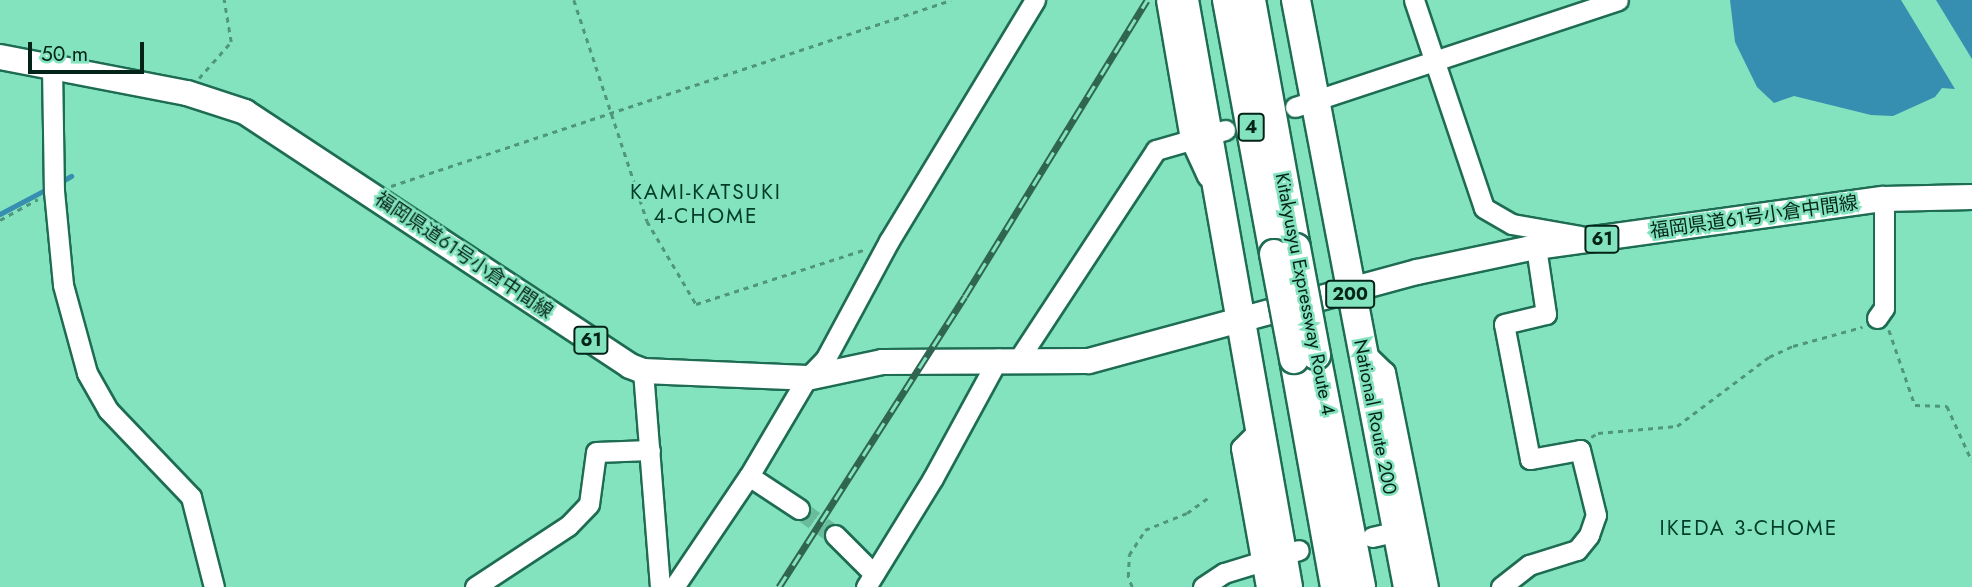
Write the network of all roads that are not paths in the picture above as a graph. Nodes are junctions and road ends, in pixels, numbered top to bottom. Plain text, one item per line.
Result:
1 (1035, 0) edge
2 (1227, 0) edge
3 (1251, 0) edge
4 (1414, 0) edge
5 (1618, 0) edge
6 (1169, 2) edge
7 (1302, 8) edge
8 (0, 57) edge
9 (1436, 60) junction
10 (52, 66) junction
11 (1304, 104) junction
12 (1208, 135) junction
13 (1972, 197) edge
14 (1884, 199) junction
15 (1598, 239) junction
16 (1536, 247) junction
17 (1285, 251) junction
18 (1349, 290) junction
19 (1877, 318) road end
20 (1240, 321) junction
21 (1008, 359) junction
22 (643, 371) junction
23 (807, 378) junction
24 (650, 450) junction
25 (748, 476) junction
26 (799, 509) tunnel mouth
27 (835, 535) tunnel mouth
28 (1281, 556) junction
29 (870, 580) edge
30 (1354, 583) edge
31 (1415, 586) edge
32 (214, 587) edge
33 (475, 587) edge
34 (660, 587) edge
35 (674, 587) edge
36 (1203, 587) edge
37 (1266, 587) edge
38 (1287, 587) edge
39 (1501, 587) edge

1 - 23 street
2 - 17 highway, Kitakyusyu Expressway Route 4 / 4
3 - 17 highway, Kitakyusyu Expressway Route 4 / 4
4 - 9 street
5 - 9 street
6 - 12 highway
7 - 11 highway, National Route 200 / 200
8 - 10 main road, 福岡県道61号小倉中間線 / 61
9 - 11 street
9 - 15 street
10 - 22 main road, 福岡県道61号小倉中間線 / 61
10 - 32 street
11 - 18 highway, National Route 200 / 200
12 - 20 highway
12 - 21 street
13 - 14 main road, 福岡県道61号小倉中間線 / 61
14 - 15 main road, 福岡県道61号小倉中間線 / 61
14 - 19 street
15 - 16 main road, 福岡県道61号小倉中間線 / 61
16 - 18 main road, 福岡県道61号小倉中間線 / 61
16 - 39 street
17 - 30 highway, Kitakyusyu Expressway Route 4 / 4, bridge
18 - 20 main road, 福岡県道61号小倉中間線 / 61
18 - 31 highway, National Route 200 / 200
20 - 21 main road, 福岡県道61号小倉中間線 / 61
20 - 28 highway
21 - 23 main road, 福岡県道61号小倉中間線 / 61
21 - 29 street
22 - 23 main road, 福岡県道61号小倉中間線 / 61
22 - 24 street
23 - 25 street
24 - 33 street
24 - 34 street
25 - 26 street
25 - 35 street
27 - 29 street
28 - 36 street
28 - 37 street
28 - 38 highway

